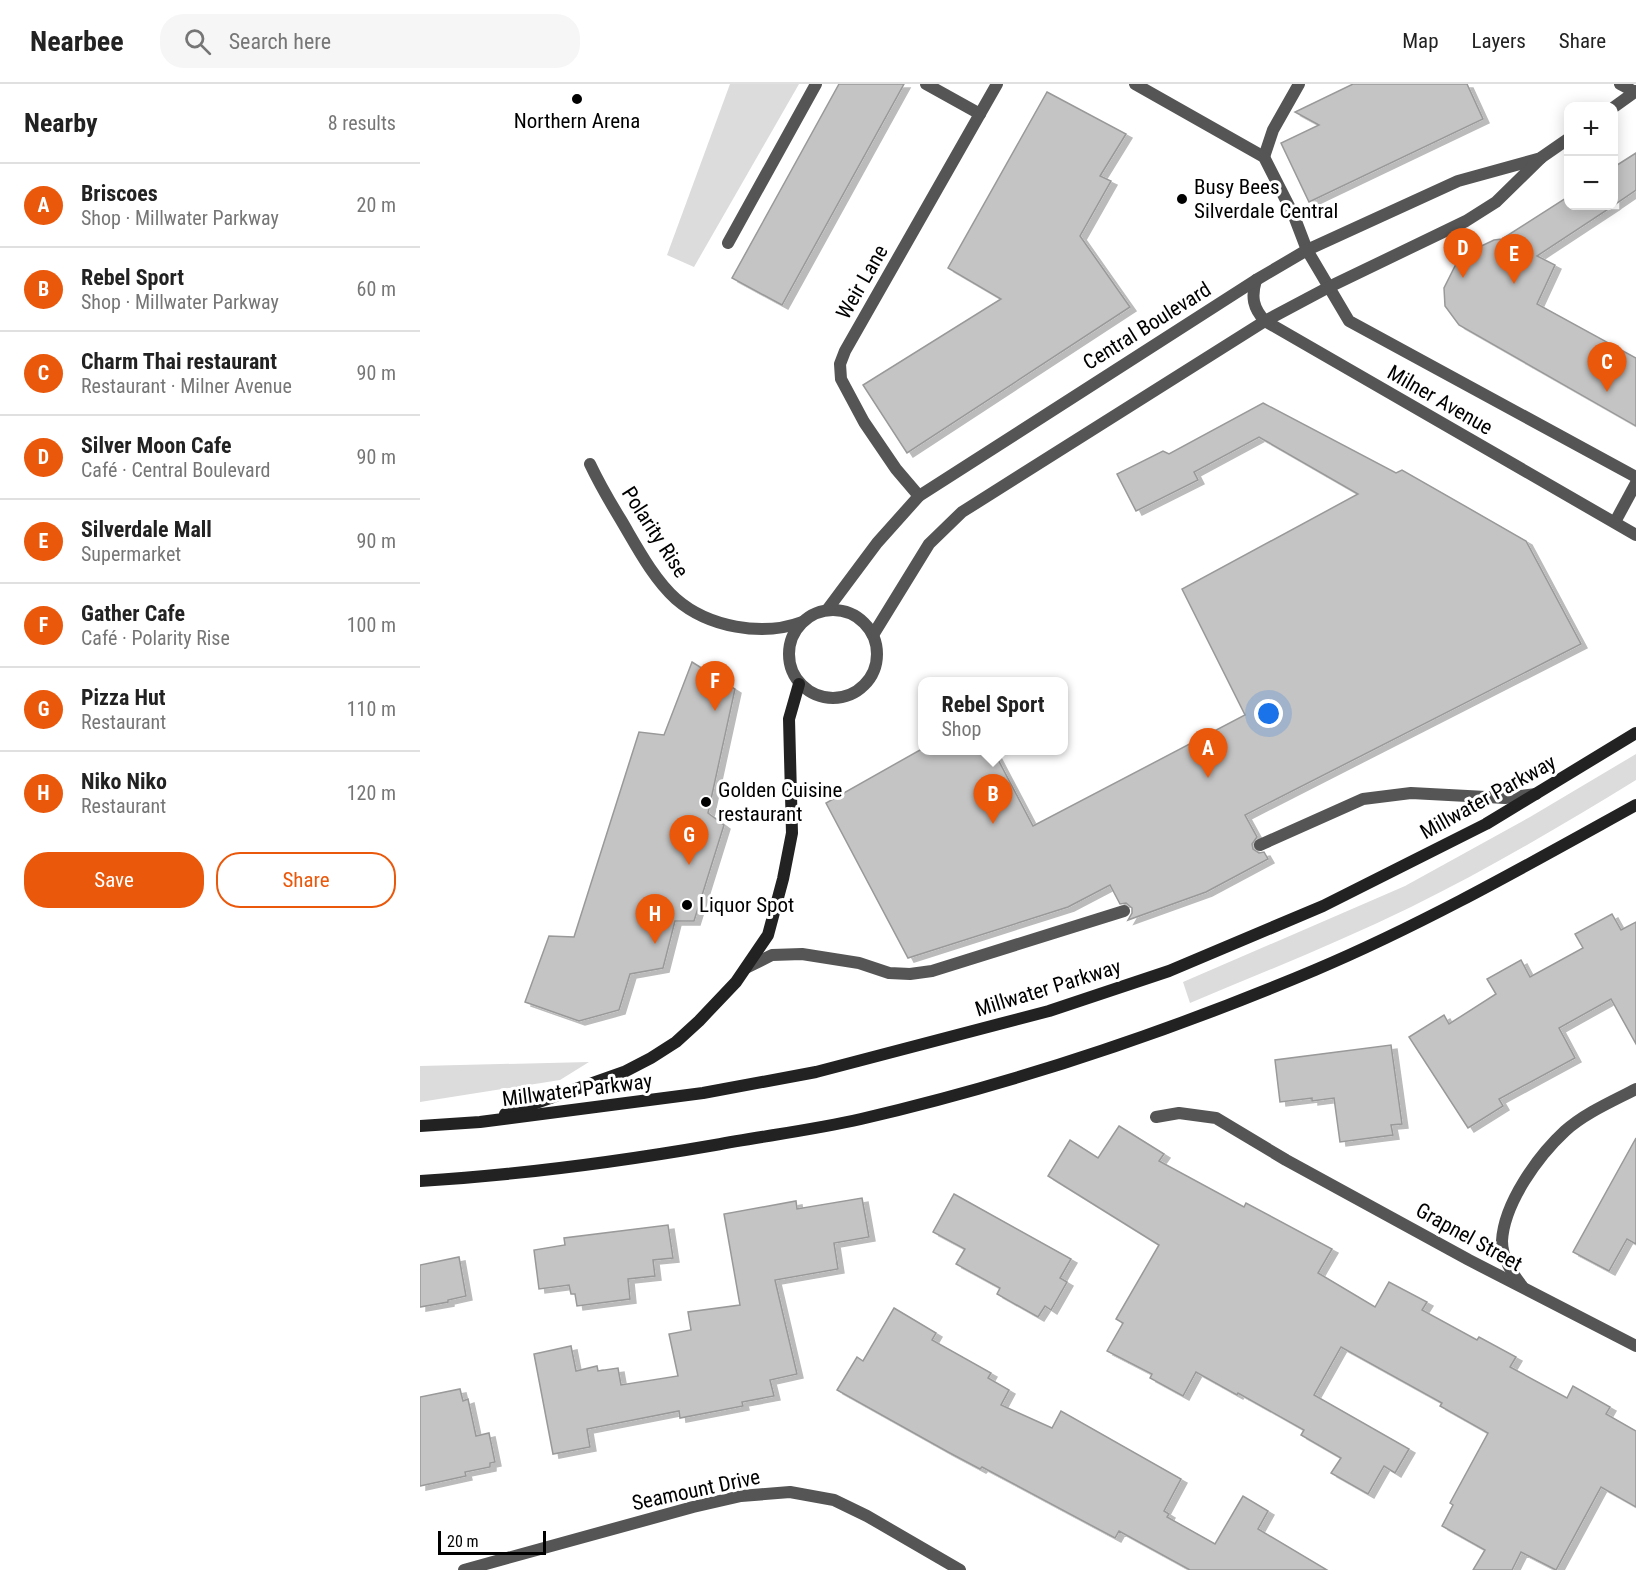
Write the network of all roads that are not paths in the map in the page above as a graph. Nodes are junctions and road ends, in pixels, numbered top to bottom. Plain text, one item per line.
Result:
1 (816, 84) edge
2 (926, 84) edge
3 (997, 84) edge
4 (1134, 84) edge
5 (1299, 84) edge
6 (1620, 84) edge
7 (1636, 92) edge
8 (1618, 104) edge
9 (980, 114) junction
10 (1564, 142) edge
11 (1264, 157) junction
12 (1542, 157) junction
13 (728, 243) dead end
14 (1306, 250) junction
15 (1256, 280) junction
16 (1329, 287) junction
17 (1265, 321) junction
18 (590, 464) dead end
19 (1636, 477) edge
20 (1636, 483) edge
21 (919, 496) junction
22 (1615, 522) junction
23 (1636, 535) edge
24 (827, 610) junction
25 (801, 622) junction
26 (873, 635) junction
27 (799, 684) junction
28 (1636, 733) edge
29 (1536, 794) junction
30 (1636, 805) edge
31 (1260, 845) dead end
32 (1124, 911) dead end
33 (746, 968) junction
34 (1636, 1089) edge
35 (1156, 1117) dead end
36 (480, 1122) junction
37 (420, 1126) edge
38 (420, 1182) edge
39 (1525, 1289) junction
40 (1636, 1346) edge
41 (464, 1570) edge
42 (960, 1570) edge

1 - 13 street
2 - 9 street
3 - 9 street, Weir Lane
4 - 11 street
5 - 11 street
6 - 7 street
7 - 8 street
9 - 21 street, Weir Lane
10 - 12 street, Central Boulevard
11 - 14 street
12 - 14 street, Central Boulevard
12 - 16 street, Central Boulevard
14 - 15 street, Central Boulevard
14 - 16 street, Milner Avenue
15 - 17 street
15 - 21 street, Central Boulevard
16 - 17 street, Central Boulevard
16 - 19 street, Milner Avenue
17 - 22 street, Milner Avenue
17 - 26 street, Central Boulevard
18 - 25 street, Polarity Rise
20 - 22 street
21 - 24 street, Central Boulevard
22 - 23 street, Milner Avenue
24 - 25 street
24 - 26 street
25 - 27 street
26 - 27 street
27 - 33 main road
28 - 29 main road, Millwater Parkway
29 - 31 street
29 - 36 main road, Millwater Parkway
30 - 38 main road
32 - 33 street
33 - 36 main road
34 - 39 street, Grapnel Street
35 - 39 street, Grapnel Street
36 - 37 main road, Millwater Parkway
39 - 40 street
41 - 42 street, Seamount Drive

